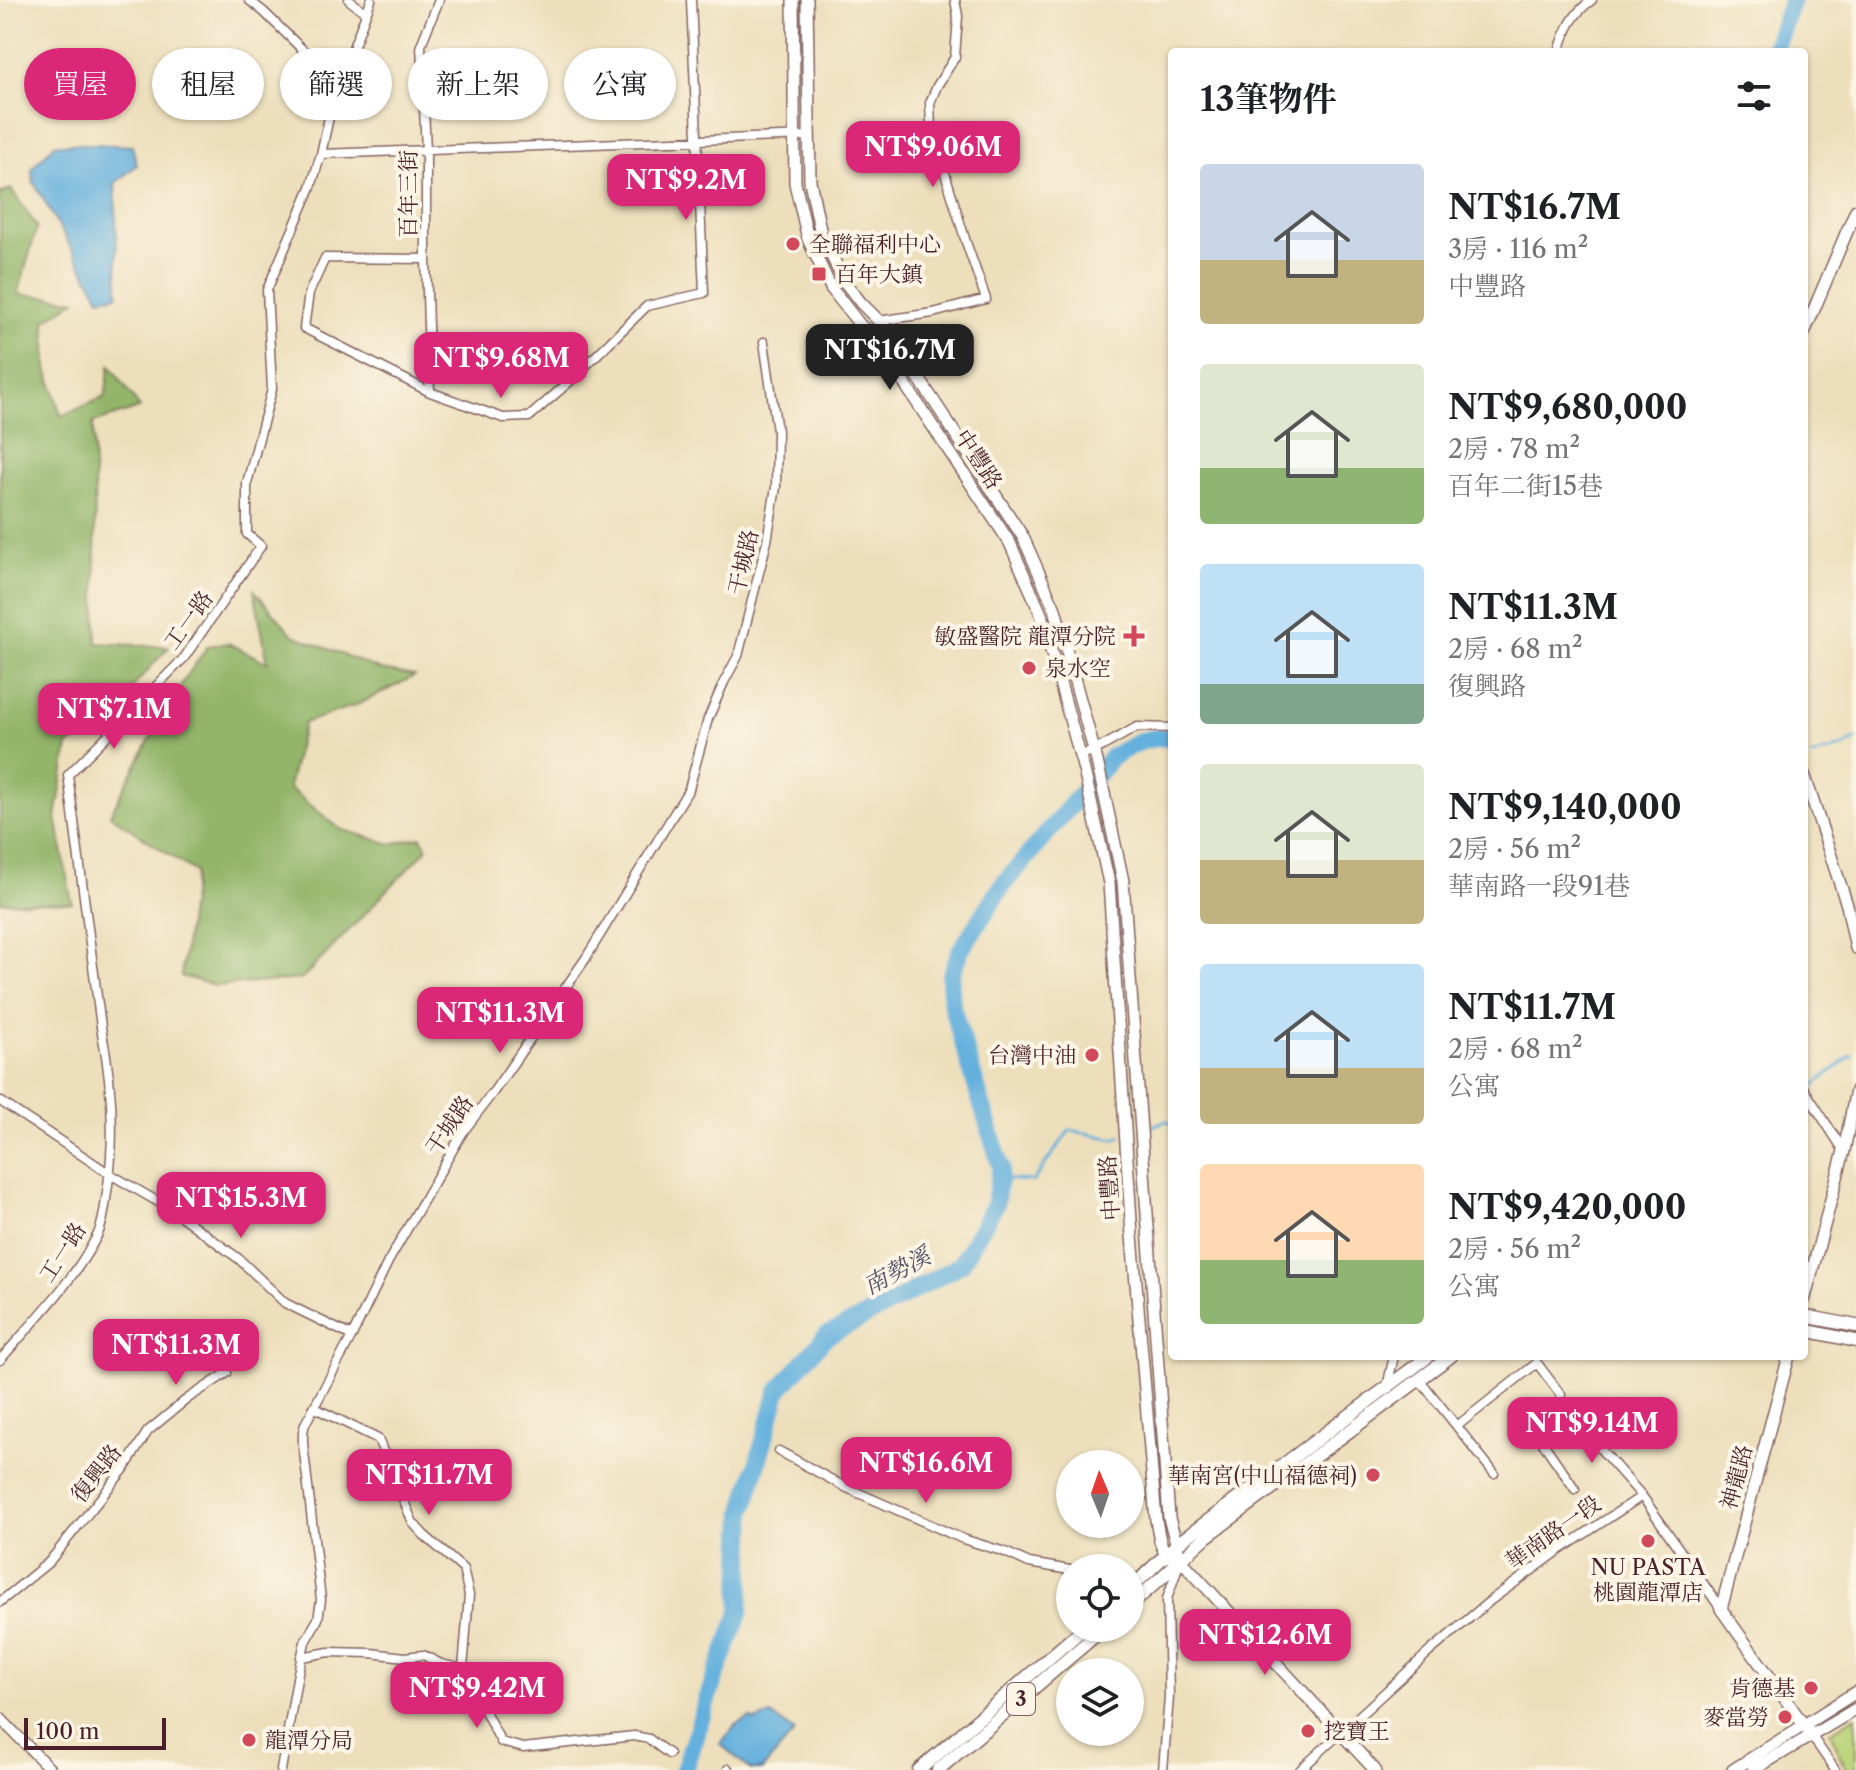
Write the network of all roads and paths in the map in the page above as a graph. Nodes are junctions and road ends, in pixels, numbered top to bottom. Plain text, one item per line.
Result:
1 (249, 0) edge
2 (349, 0) edge
3 (371, 0) edge
4 (439, 0) edge
5 (691, 0) edge
6 (794, 0) edge
7 (807, 0) edge
8 (955, 0) edge
9 (1592, 0) edge
10 (366, 13) junction
11 (300, 48) edge
12 (353, 48) edge
13 (1560, 48) edge
14 (328, 120) edge
15 (809, 136) junction
16 (795, 137) junction
17 (698, 140) junction
18 (426, 150) junction
19 (321, 154) junction
20 (1856, 210) edge
21 (426, 259) junction
22 (878, 321) junction
23 (1808, 324) edge
24 (764, 342) dead end
25 (430, 392) junction
26 (1168, 728) edge
27 (1080, 755) junction
28 (1096, 756) junction
29 (1808, 786) edge
30 (1856, 948) edge
31 (1135, 1053) junction
32 (1120, 1055) junction
33 (1856, 1090) edge
34 (1808, 1095) edge
35 (0, 1101) edge
36 (1844, 1151) junction
37 (110, 1174) junction
38 (1808, 1286) edge
39 (1808, 1317) edge
40 (1856, 1326) edge
41 (1808, 1331) edge
42 (352, 1336) junction
43 (1856, 1341) edge
44 (0, 1360) edge
45 (1393, 1360) edge
46 (1424, 1360) edge
47 (1445, 1360) edge
48 (1788, 1360) edge
49 (227, 1373) dead end
50 (1419, 1379) junction
51 (1387, 1388) junction
52 (1561, 1395) dead end
53 (313, 1407) junction
54 (1568, 1412) dead end
55 (1457, 1426) junction
56 (1536, 1433) dead end
57 (779, 1451) dead end
58 (1494, 1473) dead end
59 (1575, 1489) dead end
60 (1642, 1496) junction
61 (1177, 1544) junction
62 (1166, 1556) junction
63 (1181, 1560) junction
64 (1056, 1568) edge
65 (1144, 1576) edge
66 (1144, 1593) edge
67 (0, 1602) edge
68 (1721, 1609) junction
69 (1068, 1642) edge
70 (1088, 1642) edge
71 (301, 1657) junction
72 (463, 1669) junction
73 (1856, 1692) edge
74 (1856, 1709) edge
75 (0, 1718) edge
76 (1808, 1730) junction
77 (1341, 1733) junction
78 (669, 1754) dead end
79 (51, 1770) edge
80 (281, 1770) edge
81 (919, 1770) edge
82 (938, 1770) edge
83 (1163, 1770) edge
84 (1300, 1770) edge
85 (1375, 1770) edge
86 (1733, 1770) edge
87 (1753, 1770) edge
88 (1835, 1770) edge

1 - 11 street
2 - 10 street
3 - 10 street, 工一路
4 - 18 street, 百年三街
5 - 17 street
6 - 16 main road, 中豐路
7 - 15 main road, 中豐路
8 - 22 street
9 - 13 street
10 - 12 street, 工一路
14 - 19 street, 工一路
15 - 16 street
15 - 22 main road, 中豐路
16 - 17 street
16 - 27 main road, 中豐路
17 - 18 street
17 - 25 street
18 - 19 street
18 - 21 street, 百年三街
19 - 37 street, 工一路
20 - 23 main road
21 - 25 street, 百年三街
21 - 25 street
22 - 28 main road, 中豐路
24 - 42 street, 干城路
26 - 28 street
27 - 28 street
27 - 32 main road, 中豐路
28 - 31 main road, 中豐路
29 - 30 main road
31 - 32 main road
31 - 61 main road, 中豐路
32 - 62 main road, 中豐路
33 - 36 main road
34 - 36 street
35 - 37 street
36 - 38 main road
37 - 42 street
37 - 44 street, 工一路
39 - 40 main road
41 - 43 main road
42 - 53 street, 干城路
45 - 51 street
46 - 51 main road
47 - 50 main road
48 - 68 main road, 神龍路
49 - 67 street, 復興路
50 - 55 street
50 - 63 main road
51 - 61 main road
52 - 55 street
53 - 71 street, 干城路
53 - 72 street
54 - 60 street
55 - 58 street
56 - 59 street
57 - 64 street
60 - 68 street
60 - 77 street, 華南路一段
61 - 62 main road
61 - 63 main road, 中豐路
62 - 63 main road
62 - 65 main road
63 - 66 main road
63 - 77 main road
63 - 83 street
68 - 76 main road
69 - 81 main road, 3
70 - 82 main road, 3
71 - 72 street
71 - 80 street, 干城路
72 - 78 street
73 - 76 main road
74 - 76 main road
75 - 79 street
76 - 86 main road
76 - 87 main road
76 - 88 street
77 - 84 street, 華南路一段
77 - 85 main road

